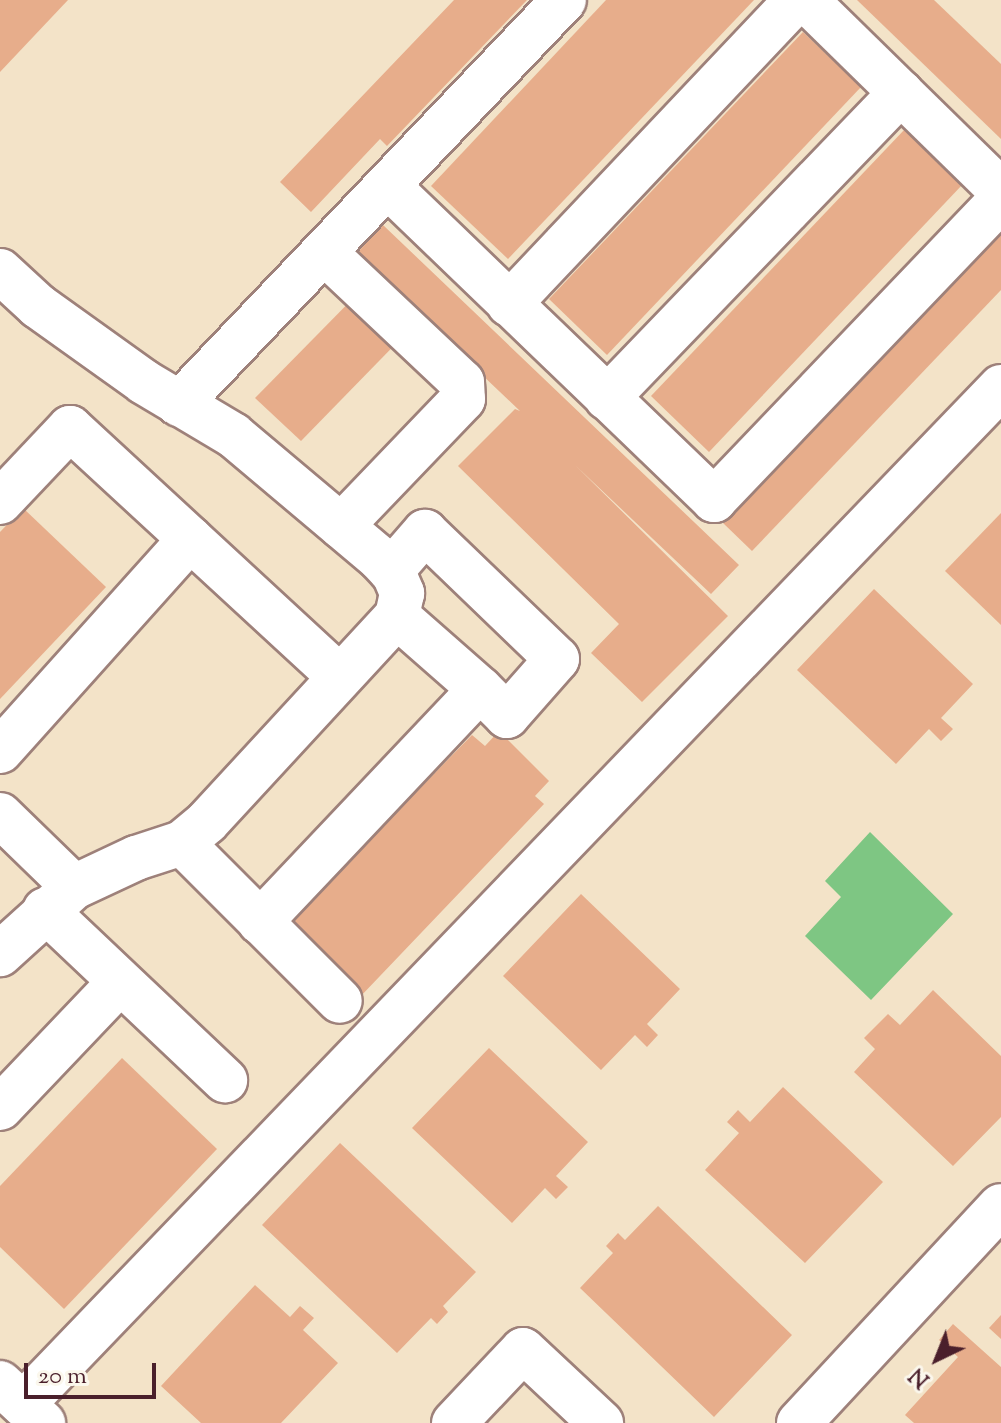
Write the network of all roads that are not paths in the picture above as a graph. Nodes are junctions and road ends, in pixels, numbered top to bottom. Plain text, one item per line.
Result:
1 (564, 0) edge
2 (796, 0) edge
3 (806, 0) edge
4 (901, 93) junction
5 (388, 186) junction
6 (1001, 191) edge
7 (1001, 200) edge
8 (325, 253) junction
9 (0, 271) edge
10 (509, 304) junction
11 (1001, 387) edge
12 (607, 398) junction
13 (179, 404) junction
14 (0, 502) edge
15 (341, 526) junction
16 (190, 539) junction
17 (391, 571) junction
18 (397, 616) junction
19 (340, 677) junction
20 (480, 689) junction
21 (0, 751) edge
22 (0, 815) edge
23 (182, 843) junction
24 (59, 898) junction
25 (260, 922) junction
26 (0, 954) edge
27 (120, 982) junction
28 (340, 1001) dead end
29 (225, 1080) dead end
30 (0, 1108) edge
31 (1001, 1206) edge
32 (22, 1403) edge
33 (454, 1423) edge
34 (601, 1423) edge
35 (799, 1423) edge

1 - 5 lane
2 - 10 lane
3 - 4 lane
4 - 6 lane
4 - 12 lane
5 - 8 lane
5 - 10 lane
7 - 12 lane
8 - 13 lane
8 - 15 lane
9 - 13 lane
10 - 12 lane
11 - 32 lane
13 - 15 lane
14 - 16 lane
15 - 17 lane
16 - 19 lane
16 - 21 lane
17 - 18 lane
17 - 20 lane
18 - 19 lane
18 - 20 lane
19 - 23 lane
20 - 25 lane
22 - 24 lane
23 - 24 lane
23 - 25 lane
24 - 26 lane
24 - 27 lane
25 - 28 lane
27 - 29 lane
27 - 30 lane
31 - 35 lane
33 - 34 lane

